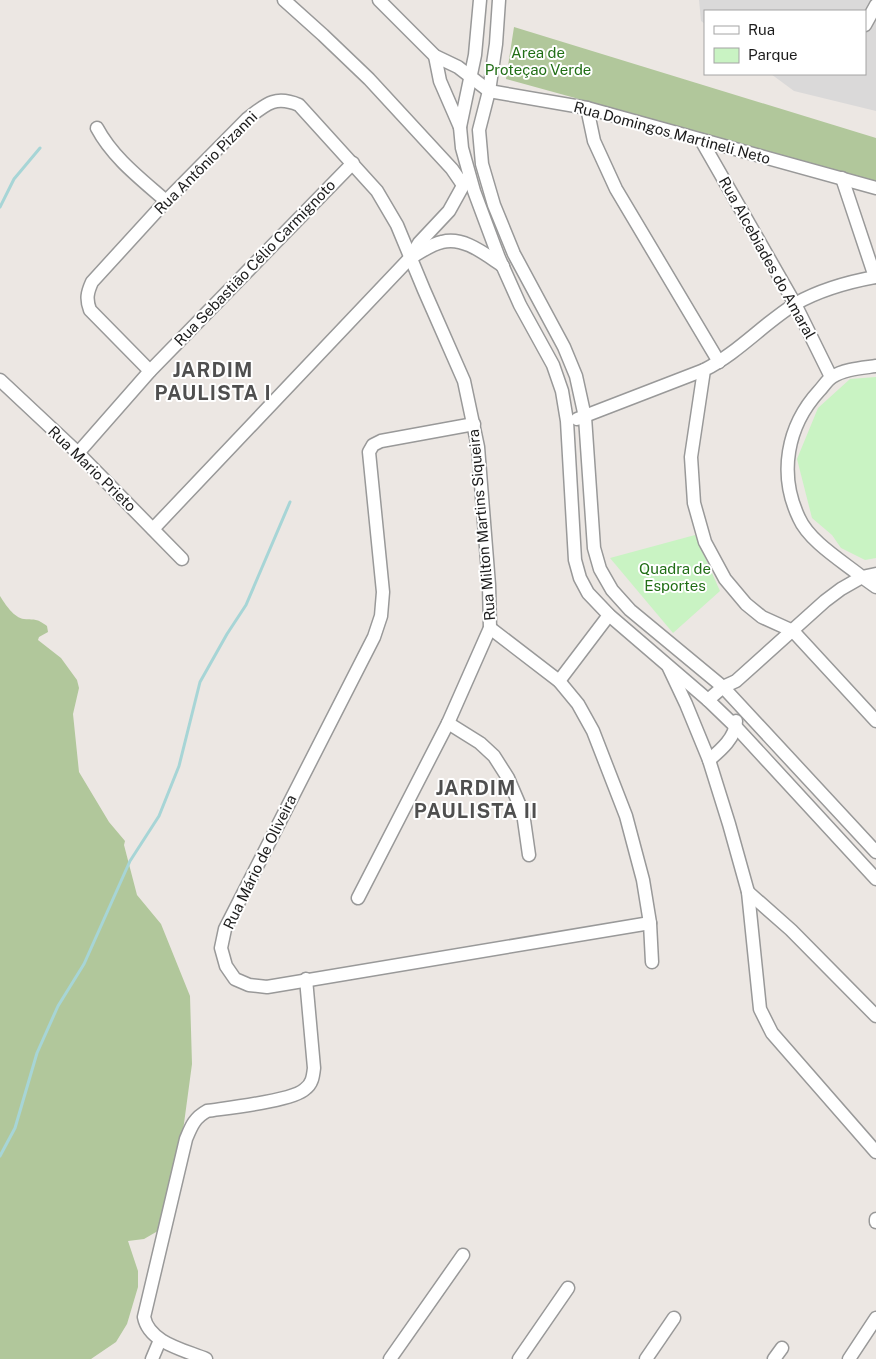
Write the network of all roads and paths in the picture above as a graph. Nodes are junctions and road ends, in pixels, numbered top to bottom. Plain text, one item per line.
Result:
1 (284, 0) edge
2 (379, 0) edge
3 (480, 0) edge
4 (499, 0) edge
5 (876, 5) edge
6 (866, 23) edge
7 (434, 56) junction
8 (471, 75) junction
9 (489, 91) junction
10 (587, 108) junction
11 (460, 127) junction
12 (97, 128) dead end
13 (701, 140) junction
14 (353, 163) junction
15 (842, 178) junction
16 (466, 180) junction
17 (876, 188) edge
18 (166, 201) junction
19 (410, 258) junction
20 (503, 266) junction
21 (876, 277) edge
22 (795, 304) junction
23 (720, 362) junction
24 (876, 366) edge
25 (704, 370) junction
26 (150, 371) junction
27 (832, 377) junction
28 (0, 380) edge
29 (585, 417) junction
30 (567, 421) junction
31 (474, 424) junction
32 (78, 452) junction
33 (153, 529) junction
34 (182, 559) dead end
35 (876, 574) edge
36 (862, 577) junction
37 (876, 587) edge
38 (609, 615) junction
39 (490, 628) junction
40 (792, 631) junction
41 (666, 664) junction
42 (559, 681) junction
43 (736, 681) junction
44 (723, 687) junction
45 (708, 700) junction
46 (737, 701) junction
47 (876, 721) edge
48 (448, 723) junction
49 (736, 727) junction
50 (709, 760) junction
51 (876, 852) edge
52 (529, 855) dead end
53 (876, 879) edge
54 (748, 892) junction
55 (358, 898) dead end
56 (650, 922) junction
57 (652, 962) dead end
58 (306, 979) junction
59 (876, 1016) edge
60 (876, 1152) edge
61 (463, 1255) dead end
62 (568, 1288) dead end
63 (674, 1318) dead end
64 (876, 1318) edge
65 (160, 1340) junction
66 (782, 1348) dead end
67 (152, 1359) edge
68 (206, 1359) edge
69 (390, 1359) edge
70 (519, 1359) edge
71 (646, 1359) edge
72 (774, 1359) edge
73 (849, 1359) edge

1 - 16 street
2 - 7 street
3 - 8 street
4 - 9 street
5 - 6 street
7 - 8 street
7 - 11 street
8 - 9 street
8 - 11 street
9 - 10 street, Rua Domingos Martineli Neto
9 - 29 street
10 - 13 street, Rua Domingos Martineli Neto
10 - 23 street
11 - 16 street
12 - 18 street
13 - 15 street, Rua Domingos Martineli Neto
13 - 22 street, Rua Alcebiades do Amaral
14 - 18 street, Rua Antônio Pizanni
14 - 19 street, Rua Antônio Pizanni
14 - 26 street, Rua Sebastião Célio Carmignoto
15 - 17 street, Rua Domingos Martineli Neto
15 - 21 street
16 - 19 street
16 - 20 street
18 - 26 street, Rua Antônio Pizanni
19 - 20 street
19 - 31 street, Rua Milton Martins Siqueira
19 - 33 street
20 - 30 street
21 - 22 street
22 - 23 street
22 - 27 street, Rua Alcebiades do Amaral
23 - 25 street
24 - 27 street
25 - 29 street
25 - 40 street
26 - 32 street, Rua Sebastião Célio Carmignoto
27 - 36 street
28 - 32 street, Rua Mario Prieto
29 - 30 street
29 - 44 street
30 - 38 street
31 - 39 street, Rua Milton Martins Siqueira
31 - 58 street, Rua Mário de Oliveira
32 - 33 street, Rua Mario Prieto
33 - 34 street, Rua Mario Prieto
35 - 36 street
36 - 37 street
36 - 40 street
38 - 41 street
38 - 42 street
39 - 42 street, Rua Milton Martins Siqueira
39 - 48 street
40 - 43 street
40 - 47 street
41 - 45 street
41 - 50 street
42 - 56 street, Rua Milton Martins Siqueira
43 - 44 street
43 - 46 street
44 - 45 street
44 - 46 street
45 - 49 street
46 - 49 street
46 - 51 street
48 - 52 street
48 - 55 street
49 - 50 street
49 - 53 street
50 - 54 street
54 - 59 street
54 - 60 street
56 - 57 street, Rua Milton Martins Siqueira
56 - 58 street, Rua Mário de Oliveira
58 - 65 street
61 - 69 street
62 - 70 street
63 - 71 street
64 - 73 street
65 - 67 street
65 - 68 street
66 - 72 street

